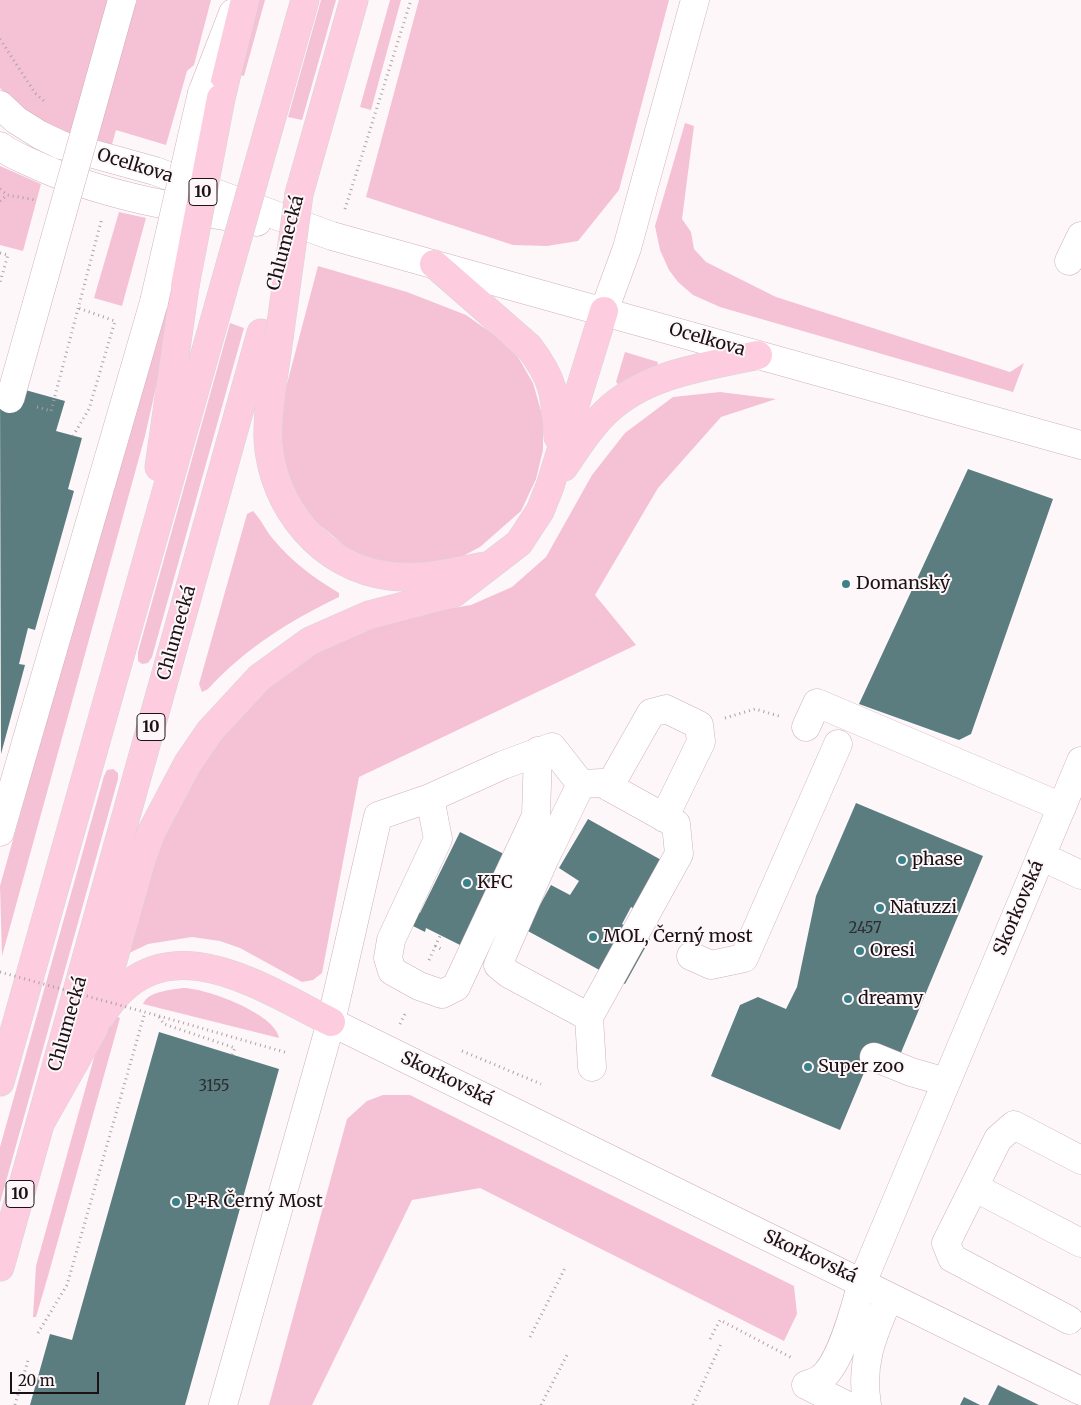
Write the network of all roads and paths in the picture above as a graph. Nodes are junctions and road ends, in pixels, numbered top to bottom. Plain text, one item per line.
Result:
1 (122, 0) edge
2 (238, 0) edge
3 (245, 0) edge
4 (305, 0) edge
5 (354, 0) edge
6 (411, 0) edge
7 (695, 0) edge
8 (0, 39) edge
9 (211, 96) junction
10 (47, 104) dead end
11 (0, 105) edge
12 (1, 148) edge
13 (0, 189) edge
14 (0, 201) edge
15 (106, 202) junction
16 (345, 210) dead end
17 (332, 236) junction
18 (1081, 236) edge
19 (0, 253) edge
20 (1069, 261) dead end
21 (434, 264) junction
22 (0, 282) edge
23 (78, 308) junction
24 (604, 311) junction
25 (270, 335) junction
26 (758, 355) junction
27 (10, 399) dead end
28 (51, 411) dead end
29 (73, 436) dead end
30 (1081, 445) edge
31 (560, 455) junction
32 (550, 486) junction
33 (494, 564) junction
34 (144, 570) junction
35 (781, 717) dead end
36 (699, 725) junction
37 (806, 727) dead end
38 (838, 744) dead end
39 (538, 751) junction
40 (1081, 762) edge
41 (580, 784) junction
42 (608, 787) junction
43 (430, 798) junction
44 (1062, 807) junction
45 (664, 818) junction
46 (0, 832) edge
47 (1041, 856) junction
48 (1081, 875) edge
49 (691, 956) dead end
50 (0, 972) edge
51 (145, 1012) junction
52 (159, 1016) junction
53 (589, 1017) junction
54 (331, 1022) junction
55 (94, 1028) junction
56 (453, 1048) dead end
57 (232, 1054) dead end
58 (288, 1054) dead end
59 (874, 1057) dead end
60 (592, 1068) dead end
61 (0, 1082) edge
62 (946, 1082) junction
63 (541, 1084) dead end
64 (41, 1122) junction
65 (1081, 1160) edge
66 (974, 1187) junction
67 (1081, 1243) edge
68 (0, 1267) edge
69 (565, 1268) dead end
70 (862, 1283) junction
71 (889, 1297) junction
72 (1069, 1320) dead end
73 (38, 1333) dead end
74 (530, 1337) dead end
75 (710, 1339) dead end
76 (721, 1344) dead end
77 (566, 1355) dead end
78 (29, 1356) dead end
79 (792, 1358) dead end
80 (1081, 1391) edge
81 (15, 1405) edge
82 (223, 1405) edge
83 (541, 1405) edge
84 (693, 1405) edge
85 (846, 1405) edge
86 (867, 1405) edge

1 - 27 street, bridge
2 - 9 street
3 - 9 main road, 10
4 - 34 main road, 10, bridge
5 - 25 main road, Chlumecká / 10, bridge
6 - 16 path
7 - 24 street
8 - 10 path
9 - 34 main road, 10, bridge
9 - 46 street, bridge
11 - 17 street, Ocelkova
12 - 15 street, Ocelkova
13 - 14 path
15 - 17 street, Ocelkova
15 - 23 path
17 - 21 street, Ocelkova
18 - 20 street
19 - 22 path
21 - 24 street, Ocelkova
21 - 31 main road
23 - 28 path
23 - 29 path
24 - 26 street, Ocelkova
24 - 31 main road
25 - 33 main road
25 - 64 main road, Chlumecká / 10
26 - 30 street, Ocelkova
26 - 32 main road
31 - 32 main road
32 - 33 main road
33 - 55 main road
34 - 61 main road, 10
35 - 36 path
36 - 42 street
36 - 45 street
37 - 44 street
38 - 49 street
39 - 41 street
39 - 43 street
39 - 43 street
40 - 44 street, Skorkovská
41 - 42 street
41 - 53 street
42 - 45 street
43 - 54 street
44 - 47 street, Skorkovská
45 - 53 street
47 - 48 street
47 - 62 street, Skorkovská
50 - 51 path, bridge
51 - 52 path, bridge
51 - 73 path
52 - 57 path
52 - 58 path
53 - 60 street
54 - 55 main road
54 - 70 street, Skorkovská
54 - 82 street
55 - 64 main road
56 - 63 path
59 - 62 street
62 - 70 street, Skorkovská
64 - 68 main road, Chlumecká / 10
65 - 66 street
66 - 67 street
66 - 72 street
69 - 74 path
70 - 71 street
70 - 85 street
71 - 80 street
71 - 86 street
75 - 79 path
76 - 84 path
77 - 83 path
78 - 81 path

